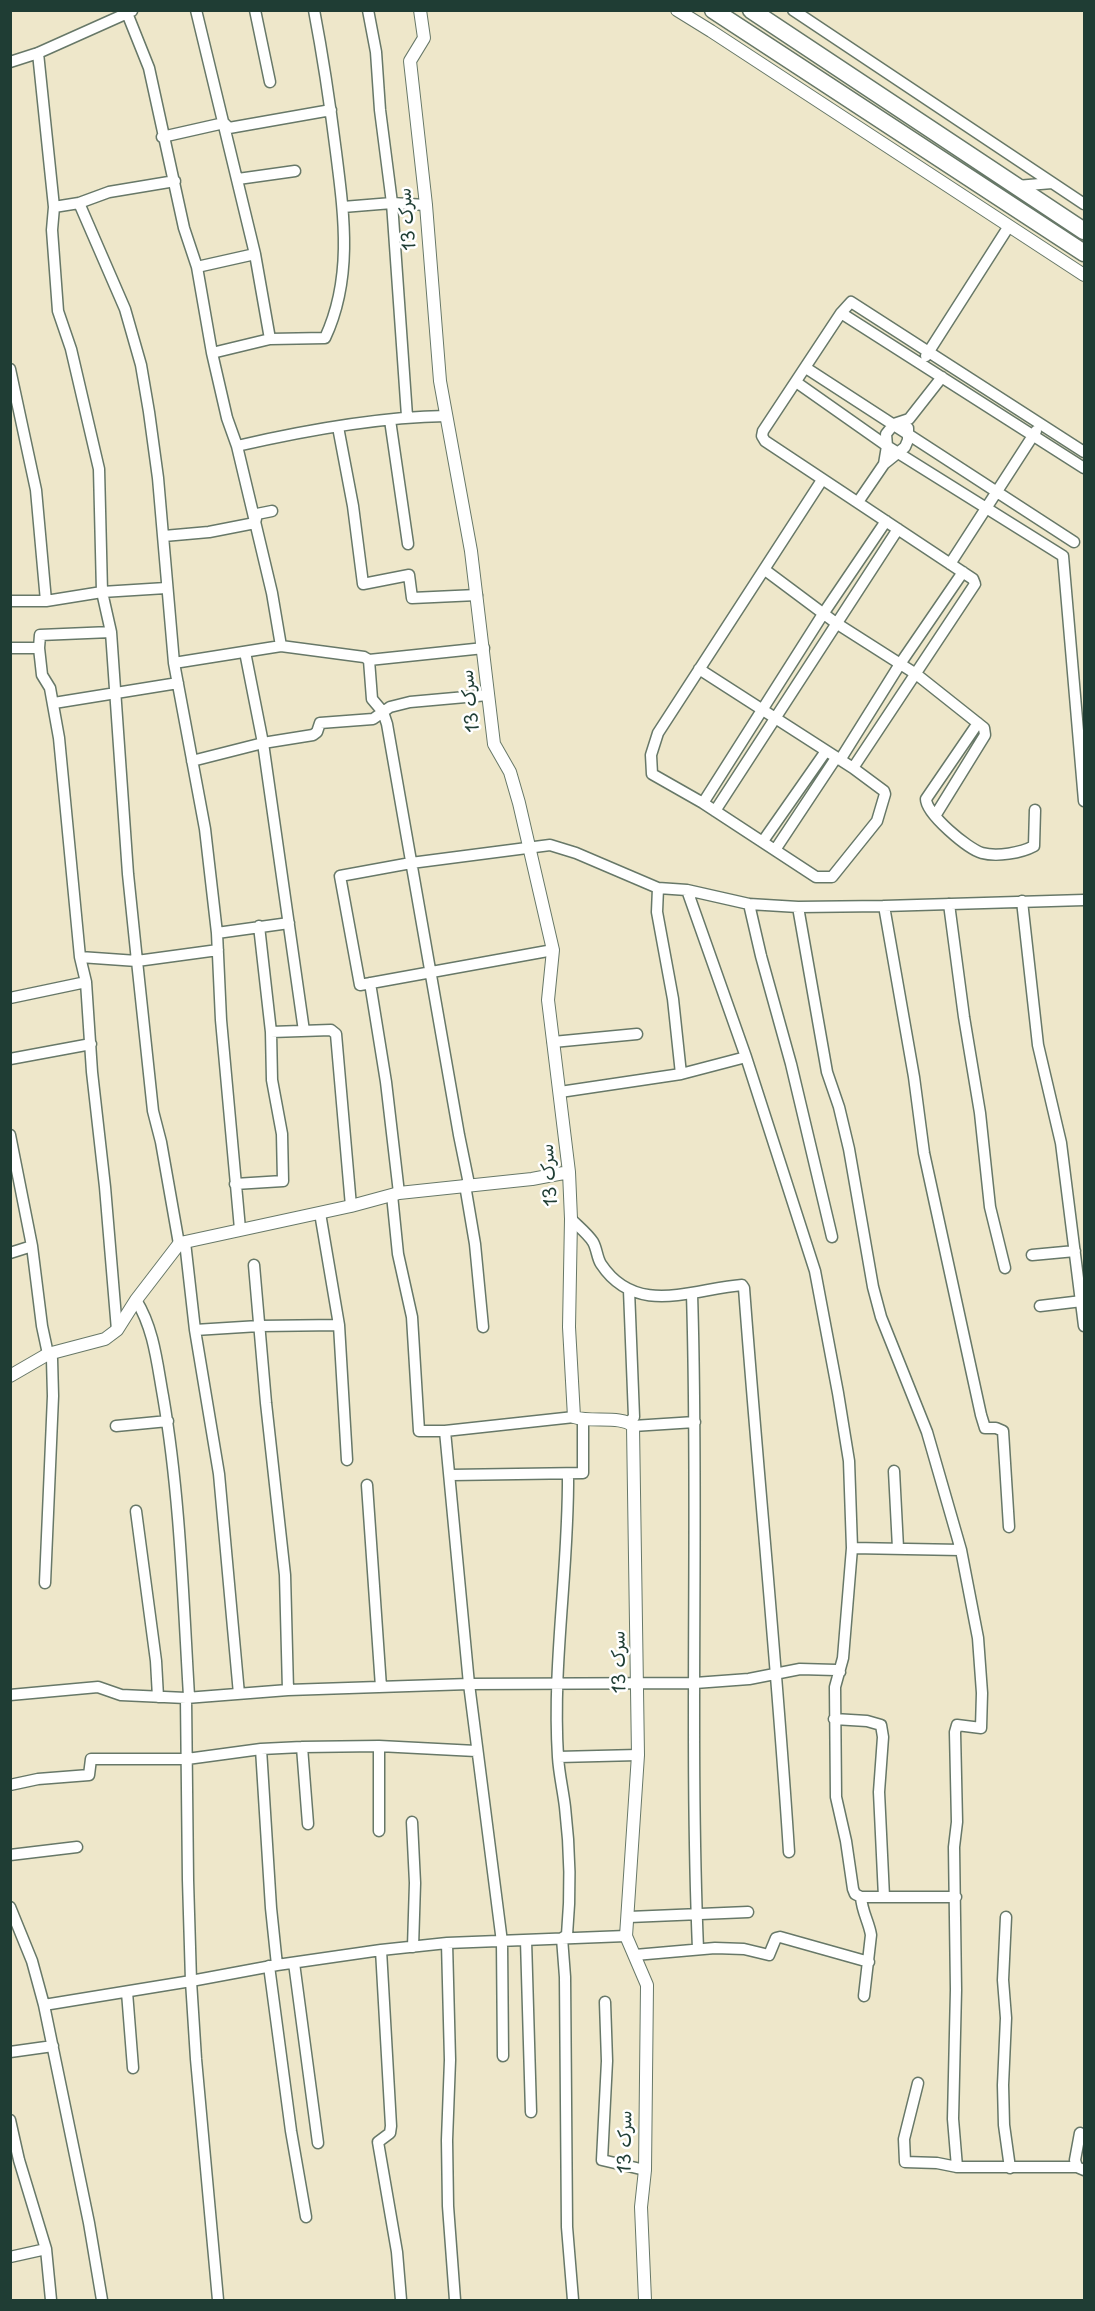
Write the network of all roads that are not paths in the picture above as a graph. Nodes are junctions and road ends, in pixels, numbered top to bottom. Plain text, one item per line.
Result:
1 (196, 10) edge
2 (255, 10) edge
3 (314, 10) edge
4 (368, 10) edge
5 (420, 10) edge
6 (677, 10) edge
7 (712, 10) edge
8 (751, 10) edge
9 (793, 10) edge
10 (130, 12) edge
11 (38, 53) junction
12 (10, 62) edge
13 (270, 82) dead end
14 (867, 87) junction
15 (855, 104) junction
16 (331, 110) junction
17 (224, 123) junction
18 (162, 137) junction
19 (913, 141) junction
20 (903, 157) junction
21 (295, 171) dead end
22 (238, 179) junction
23 (175, 181) junction
24 (1052, 183) junction
25 (1015, 186) junction
26 (79, 203) junction
27 (392, 203) junction
28 (1084, 204) edge
29 (426, 205) junction
30 (54, 207) junction
31 (343, 207) junction
32 (1009, 226) junction
33 (1084, 231) edge
34 (1084, 253) edge
35 (255, 254) junction
36 (197, 267) junction
37 (1084, 274) edge
38 (841, 313) junction
39 (270, 339) junction
40 (929, 351) junction
41 (212, 352) junction
42 (921, 364) junction
43 (806, 368) junction
44 (10, 369) edge
45 (942, 377) junction
46 (796, 382) junction
47 (407, 416) junction
48 (446, 416) junction
49 (909, 419) junction
50 (390, 420) junction
51 (894, 424) junction
52 (1041, 424) junction
53 (338, 427) junction
54 (907, 433) junction
55 (1034, 435) junction
56 (237, 446) junction
57 (887, 446) junction
58 (899, 452) junction
59 (1084, 452) edge
60 (884, 464) junction
61 (1084, 468) edge
62 (822, 480) junction
63 (997, 492) junction
64 (858, 502) junction
65 (987, 507) junction
66 (272, 511) dead end
67 (886, 521) junction
68 (255, 523) junction
69 (898, 529) junction
70 (164, 536) junction
71 (1074, 542) dead end
72 (408, 544) dead end
73 (950, 564) junction
74 (765, 570) junction
75 (963, 572) junction
76 (166, 588) junction
77 (102, 592) junction
78 (477, 595) junction
79 (10, 601) edge
80 (46, 601) junction
81 (824, 614) junction
82 (836, 623) junction
83 (111, 632) junction
84 (281, 646) junction
85 (10, 648) edge
86 (39, 648) junction
87 (484, 648) junction
88 (245, 652) junction
89 (369, 660) junction
90 (174, 663) junction
91 (900, 664) junction
92 (699, 669) junction
93 (916, 674) junction
94 (178, 683) junction
95 (114, 694) junction
96 (488, 695) junction
97 (54, 703) junction
98 (762, 710) junction
99 (383, 712) junction
100 (774, 718) junction
101 (263, 743) junction
102 (826, 751) junction
103 (838, 759) junction
104 (192, 761) junction
105 (853, 768) junction
106 (1084, 801) edge
107 (703, 803) junction
108 (1035, 810) dead end
109 (715, 811) junction
110 (763, 841) junction
111 (529, 848) junction
112 (775, 850) junction
113 (411, 863) junction
114 (658, 888) junction
115 (687, 890) junction
116 (1084, 900) edge
117 (1022, 901) junction
118 (749, 904) junction
119 (948, 904) junction
120 (884, 906) junction
121 (798, 907) junction
122 (289, 922) junction
123 (259, 926) junction
124 (217, 933) junction
125 (218, 950) junction
126 (552, 950) junction
127 (80, 957) junction
128 (137, 961) junction
129 (431, 972) junction
130 (86, 982) junction
131 (370, 983) junction
132 (10, 998) edge
133 (304, 1030) junction
134 (271, 1032) junction
135 (637, 1034) dead end
136 (553, 1042) junction
137 (91, 1044) junction
138 (746, 1057) junction
139 (10, 1059) edge
140 (681, 1074) junction
141 (560, 1092) junction
142 (10, 1135) edge
143 (569, 1172) junction
144 (235, 1184) junction
145 (467, 1184) junction
146 (395, 1194) junction
147 (351, 1206) junction
148 (320, 1213) junction
149 (571, 1219) junction
150 (240, 1229) junction
151 (832, 1237) dead end
152 (182, 1243) junction
153 (32, 1246) junction
154 (1075, 1251) junction
155 (10, 1253) edge
156 (1032, 1255) dead end
157 (254, 1265) dead end
158 (1005, 1268) dead end
159 (629, 1290) junction
160 (692, 1294) junction
161 (136, 1300) junction
162 (1082, 1302) junction
163 (1040, 1306) dead end
164 (339, 1325) junction
165 (259, 1326) junction
166 (1084, 1326) edge
167 (483, 1327) dead end
168 (117, 1330) junction
169 (195, 1330) junction
170 (48, 1354) junction
171 (10, 1376) edge
172 (578, 1418) junction
173 (168, 1421) junction
174 (695, 1422) junction
175 (631, 1424) junction
176 (116, 1426) dead end
177 (445, 1431) junction
178 (347, 1460) dead end
179 (894, 1471) dead end
180 (568, 1473) junction
181 (451, 1475) junction
182 (367, 1485) dead end
183 (136, 1511) dead end
184 (1009, 1527) dead end
185 (852, 1548) junction
186 (898, 1548) junction
187 (961, 1550) junction
188 (45, 1583) dead end
189 (777, 1672) junction
190 (840, 1672) junction
191 (638, 1682) junction
192 (695, 1683) junction
193 (469, 1684) junction
194 (558, 1684) junction
195 (381, 1687) junction
196 (288, 1690) junction
197 (239, 1694) junction
198 (10, 1695) edge
199 (158, 1697) junction
200 (188, 1697) junction
201 (834, 1719) junction
202 (379, 1746) junction
203 (302, 1747) junction
204 (261, 1749) junction
205 (476, 1751) junction
206 (638, 1755) junction
207 (558, 1757) junction
208 (187, 1759) junction
209 (10, 1785) edge
210 (412, 1822) dead end
211 (308, 1824) dead end
212 (379, 1831) dead end
213 (76, 1847) dead end
214 (789, 1852) dead end
215 (10, 1855) edge
216 (861, 1897) junction
217 (884, 1897) junction
218 (956, 1897) junction
219 (10, 1907) edge
220 (748, 1912) dead end
221 (696, 1913) junction
222 (629, 1917) junction
223 (1006, 1917) dead end
224 (626, 1936) junction
225 (562, 1938) junction
226 (526, 1940) junction
227 (502, 1942) junction
228 (447, 1943) junction
229 (413, 1947) junction
230 (698, 1949) junction
231 (381, 1950) junction
232 (635, 1955) junction
233 (869, 1962) junction
234 (294, 1963) junction
235 (273, 1966) junction
236 (191, 1981) junction
237 (127, 1992) junction
238 (864, 1996) dead end
239 (605, 2002) dead end
240 (44, 2005) junction
241 (53, 2046) junction
242 (10, 2052) edge
243 (502, 2056) dead end
244 (133, 2068) dead end
245 (918, 2083) dead end
246 (531, 2112) dead end
247 (10, 2120) edge
248 (1080, 2133) dead end
249 (318, 2143) dead end
250 (957, 2167) junction
251 (1010, 2168) junction
252 (1081, 2168) edge
253 (645, 2170) junction
254 (306, 2217) dead end
255 (46, 2249) junction
256 (10, 2257) edge
257 (51, 2301) edge
258 (102, 2301) edge
259 (218, 2301) edge
260 (401, 2301) edge
261 (455, 2301) edge
262 (573, 2301) edge
263 (645, 2301) edge

1 - 17 street
2 - 13 street
3 - 16 street
4 - 27 street
5 - 29 street, سرک 13
6 - 20 street
7 - 15 main road
8 - 14 main road
9 - 24 street
10 - 11 street
10 - 18 street
11 - 12 street
11 - 30 street
14 - 15 main road
14 - 25 main road
15 - 19 main road
16 - 17 street
16 - 31 street
17 - 18 street
17 - 22 street
18 - 23 street
19 - 20 street
19 - 34 main road
20 - 32 street
21 - 22 street
22 - 35 street
23 - 26 street
23 - 36 street
24 - 25 street
24 - 28 street
25 - 33 main road
26 - 30 street
26 - 70 street
27 - 29 street
27 - 31 street
27 - 47 street
29 - 48 street, سرک 13
30 - 77 street
31 - 39 street
32 - 37 street
32 - 40 street
35 - 36 street
35 - 39 street
36 - 41 street
38 - 40 street
38 - 42 street
38 - 43 street
39 - 41 street
40 - 42 street
40 - 52 street
41 - 56 street
42 - 45 street
43 - 46 street
43 - 51 street
44 - 80 street
45 - 49 street
45 - 55 street
46 - 57 street
46 - 62 street
47 - 48 street
47 - 50 street
48 - 78 street, سرک 13
49 - 51 street
49 - 54 street
50 - 53 street
50 - 72 street
51 - 54 street
51 - 57 street
52 - 55 street
52 - 59 street
53 - 56 street
53 - 78 street
54 - 58 street
54 - 63 street
55 - 61 street
55 - 63 street
56 - 68 street
57 - 58 street
57 - 60 street
58 - 60 street
58 - 65 street
60 - 64 street
62 - 64 street
62 - 74 street
63 - 65 street
63 - 71 street
64 - 67 street
65 - 73 street
65 - 106 street
66 - 68 street
67 - 69 street
67 - 81 street
68 - 70 street
68 - 84 street
69 - 73 street
69 - 82 street
70 - 76 street
73 - 75 street
74 - 81 street
74 - 92 street
75 - 91 street
75 - 93 street
76 - 77 street
76 - 90 street
77 - 80 street
77 - 83 street
78 - 87 street, سرک 13
79 - 80 street
81 - 82 street
81 - 98 street
82 - 91 street
82 - 100 street
83 - 86 street
83 - 95 street
84 - 88 street
84 - 89 street
85 - 86 street
86 - 97 street
87 - 89 street
87 - 96 street, سرک 13
88 - 90 street
88 - 101 street
89 - 99 street
90 - 94 street
91 - 93 street
91 - 103 street
92 - 98 street
92 - 107 street
93 - 105 street
93 - 108 street
94 - 95 street
94 - 104 street
95 - 97 street
95 - 128 street
96 - 99 street
96 - 111 street, سرک 13
97 - 127 street
98 - 100 street
98 - 107 street
99 - 101 street
99 - 113 street
100 - 102 street
100 - 109 street
101 - 104 street
101 - 122 street
102 - 103 street
102 - 110 street
103 - 105 street
103 - 112 street
104 - 124 street
105 - 112 street
107 - 109 street
109 - 110 street
110 - 112 street
111 - 113 street
111 - 114 street
111 - 126 street, سرک 13
113 - 129 street
113 - 131 street
114 - 115 street
114 - 140 street
115 - 118 street
115 - 138 street
116 - 117 street
117 - 119 street
117 - 154 street
118 - 121 street
118 - 151 street
119 - 120 street
119 - 158 street
120 - 121 street
120 - 184 street
121 - 187 street
122 - 123 street
122 - 133 street
123 - 124 street
123 - 134 street
124 - 125 street
125 - 128 street
125 - 144 street
126 - 129 street
126 - 136 street, سرک 13
127 - 128 street
127 - 130 street
128 - 152 street
129 - 131 street
129 - 145 street
130 - 132 street
130 - 137 street
131 - 146 street
133 - 134 street
133 - 147 street
134 - 144 street
135 - 136 street
136 - 141 street, سرک 13
137 - 139 street
137 - 168 street
138 - 140 street
138 - 185 street
140 - 141 street
141 - 143 street, سرک 13
142 - 153 street
143 - 145 street
143 - 149 street, سرک 13
144 - 150 street
145 - 146 street
145 - 167 street
146 - 147 street
146 - 177 street
147 - 148 street
148 - 150 street
148 - 164 street
149 - 159 street
149 - 172 street, سرک 13
150 - 152 street
152 - 161 street
152 - 169 street
153 - 155 street
153 - 170 street
154 - 156 street
154 - 162 street
157 - 165 street
159 - 160 street
159 - 175 street
160 - 174 street
160 - 189 street
161 - 168 street
161 - 173 street
162 - 163 street
162 - 166 street
164 - 165 street
164 - 178 street
165 - 169 street
165 - 196 street
168 - 170 street
169 - 197 street
170 - 171 street
170 - 188 street
172 - 175 street
172 - 177 street
172 - 180 street
173 - 176 street
173 - 200 street
174 - 175 street
174 - 192 street
175 - 191 street, سرک 13
177 - 181 street
179 - 186 street
180 - 181 street
180 - 194 street
181 - 193 street
182 - 195 street
183 - 199 street
185 - 186 street
185 - 190 street
186 - 187 street
187 - 218 street
189 - 190 street
189 - 192 street
189 - 214 street
190 - 201 street
191 - 192 street
191 - 194 street
191 - 206 street, سرک 13
192 - 221 street
193 - 194 street
193 - 195 street
193 - 205 street
194 - 207 street
195 - 196 street
196 - 197 street
197 - 200 street
198 - 199 street
199 - 200 street
200 - 208 street
201 - 216 street
201 - 217 street
202 - 203 street
202 - 205 street
202 - 212 street
203 - 204 street
203 - 211 street
204 - 208 street
204 - 235 street
205 - 227 street
206 - 207 street
206 - 222 street, سرک 13
207 - 225 street
208 - 209 street
208 - 236 street
210 - 229 street
213 - 215 street
216 - 217 street
216 - 233 street
217 - 218 street
218 - 250 street
219 - 240 street
220 - 221 street
221 - 222 street
221 - 230 street
222 - 224 street, سرک 13
223 - 251 street
224 - 225 street
224 - 232 street, سرک 13
225 - 226 street
225 - 262 street
226 - 227 street
226 - 246 street
227 - 228 street
227 - 243 street
228 - 229 street
228 - 261 street
229 - 231 street
230 - 232 street
230 - 233 street
231 - 234 street
231 - 260 street
232 - 253 street, سرک 13
233 - 238 street
234 - 235 street
234 - 249 street
235 - 236 street
235 - 254 street
236 - 237 street
236 - 259 street
237 - 240 street
237 - 244 street
239 - 253 street
240 - 241 street
241 - 242 street
241 - 258 street
245 - 250 street
247 - 255 street
248 - 252 street
250 - 251 street
251 - 252 street
253 - 263 street, سرک 13
255 - 256 street
255 - 257 street

